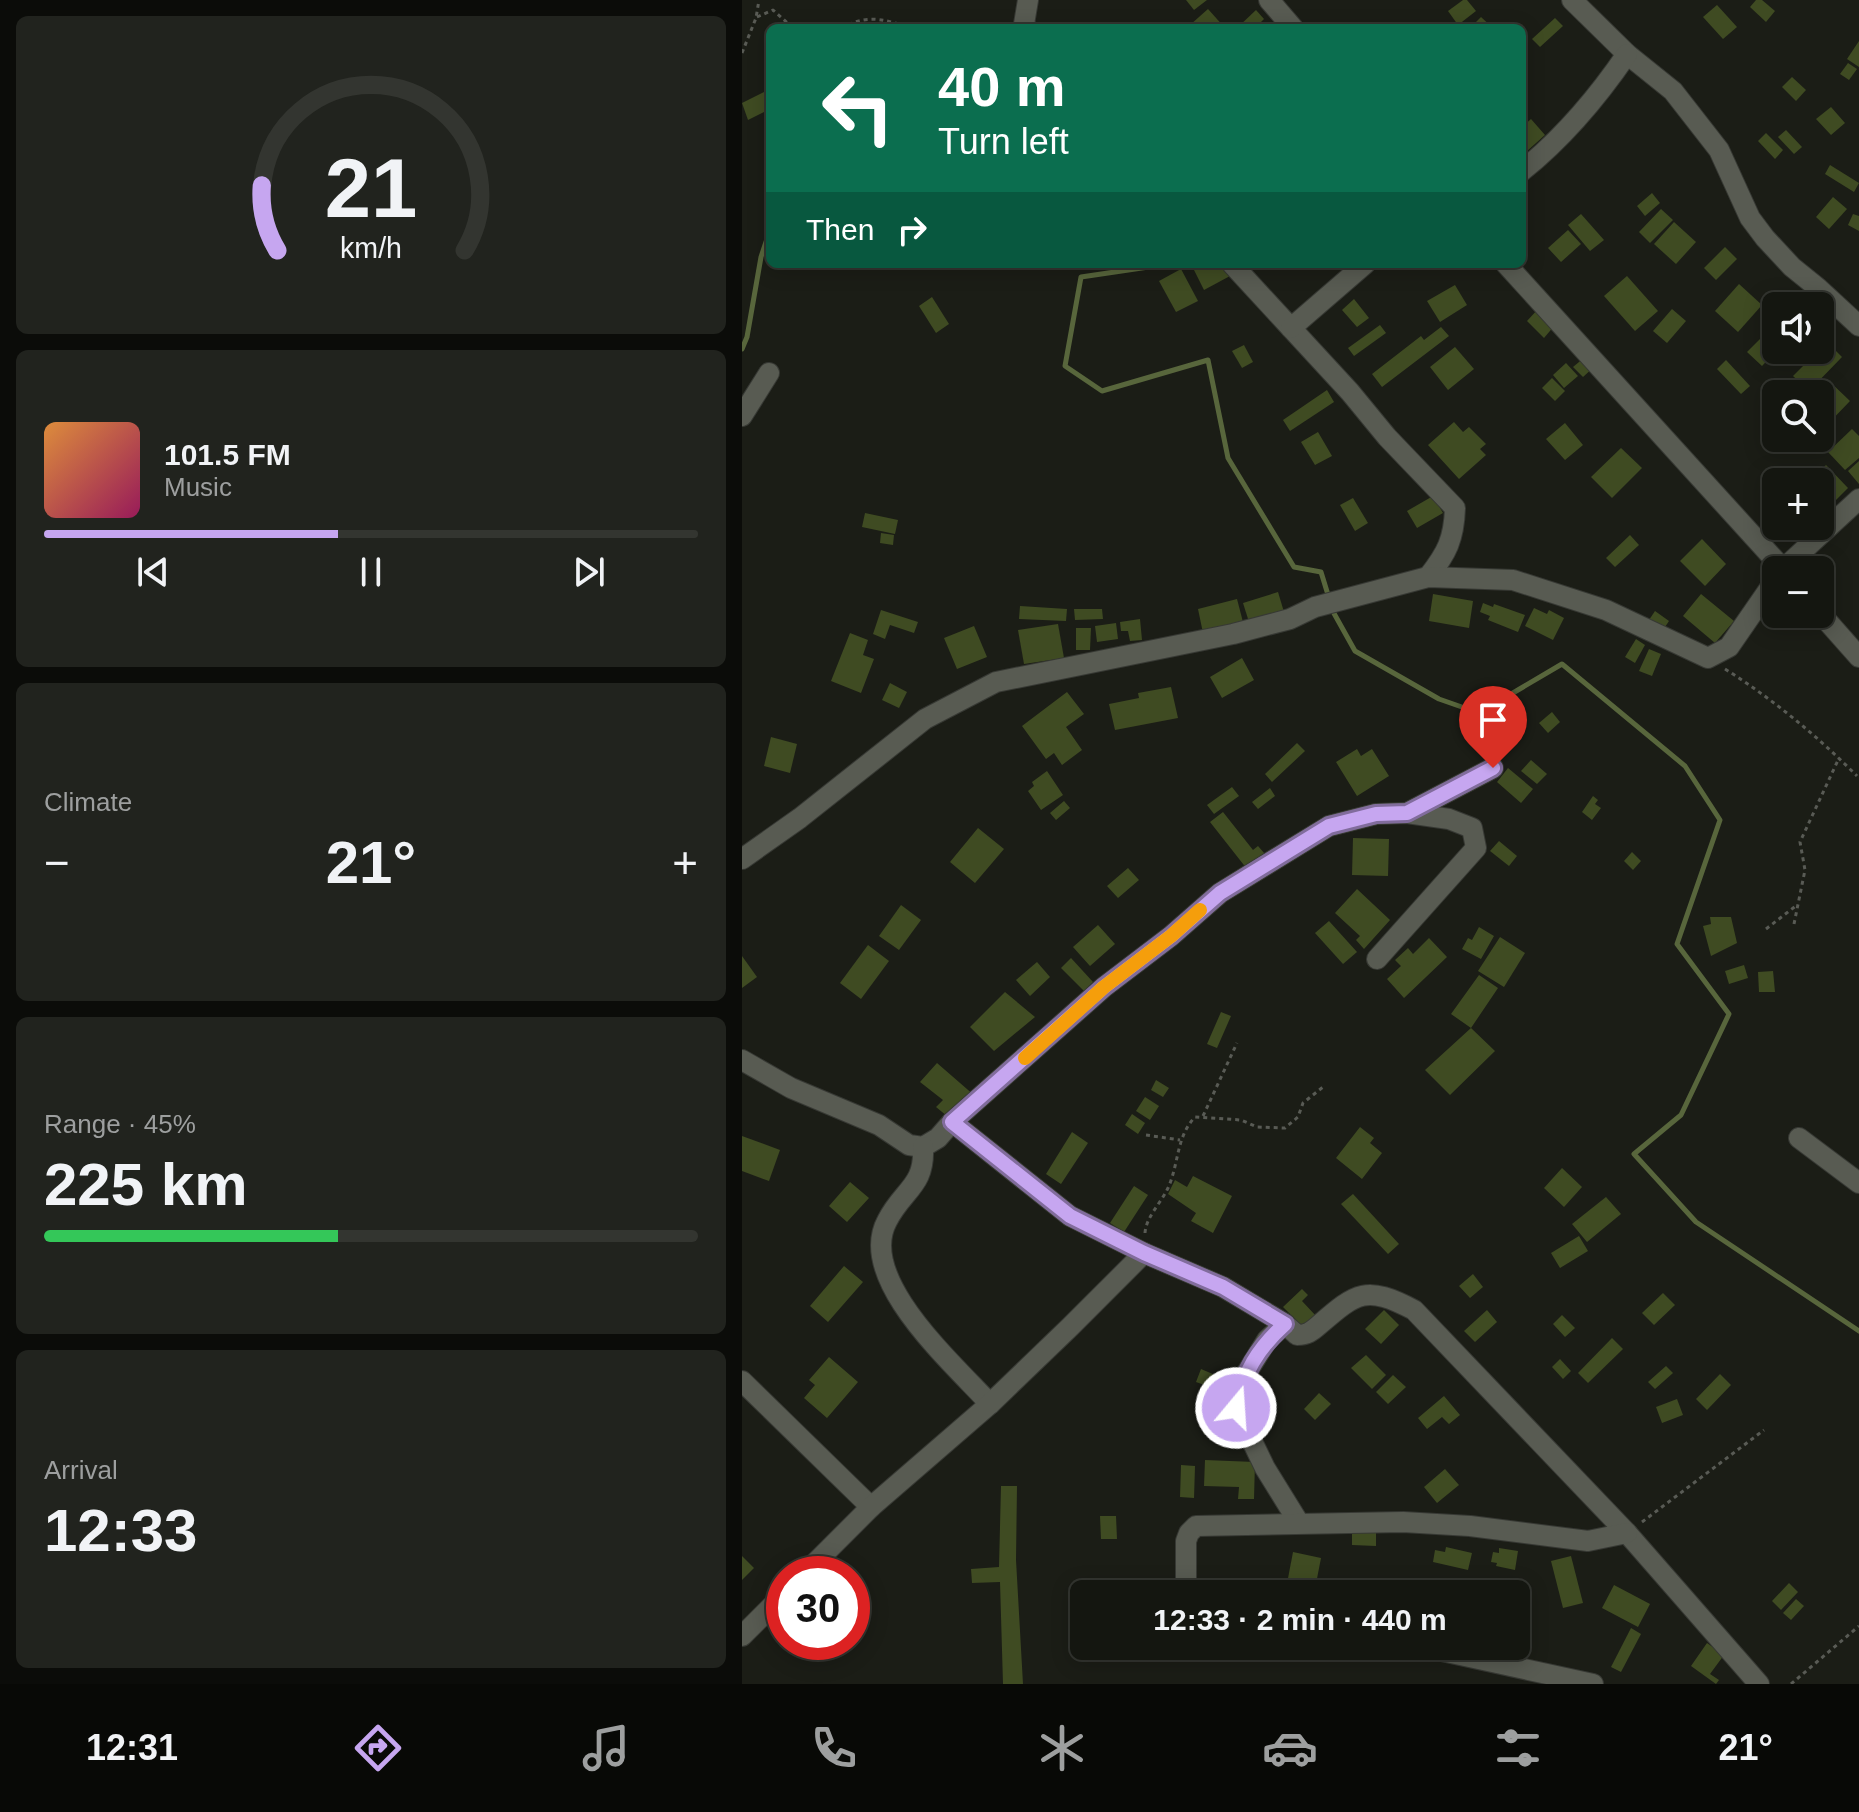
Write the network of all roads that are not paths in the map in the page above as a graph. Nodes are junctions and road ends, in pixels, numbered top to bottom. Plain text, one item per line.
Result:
1 (1028, 0) edge
2 (1269, 0) edge
3 (1572, 0) edge
4 (1024, 24) edge
5 (1290, 24) edge
6 (1627, 54) junction
7 (1526, 167) edge
8 (1236, 268) edge
9 (1360, 268) edge
10 (1510, 268) edge
11 (1859, 326) edge
12 (1291, 328) junction
13 (769, 373) dead end
14 (742, 416) edge
15 (1859, 499) edge
16 (1767, 556) edge
17 (1798, 556) edge
18 (1428, 577) junction
19 (1762, 599) edge
20 (1833, 628) edge
21 (1859, 657) edge
22 (1493, 768) dead end
23 (1407, 813) junction
24 (742, 859) edge
25 (1377, 959) dead end
26 (742, 1060) edge
27 (952, 1122) junction
28 (1799, 1138) dead end
29 (923, 1147) junction
30 (1859, 1183) edge
31 (1144, 1253) junction
32 (1285, 1324) junction
33 (742, 1381) edge
34 (990, 1404) junction
35 (871, 1507) junction
36 (1299, 1523) junction
37 (1627, 1533) junction
38 (822, 1556) edge
39 (1186, 1580) edge
40 (766, 1612) edge
41 (742, 1636) edge
42 (1472, 1660) edge
43 (1544, 1679) edge
44 (1593, 1684) edge
45 (1759, 1684) edge

1 - 4 street
2 - 5 street
3 - 6 street
6 - 7 street
6 - 11 street
8 - 12 street
9 - 12 street
10 - 16 street
12 - 18 street
13 - 14 street
15 - 17 street
18 - 19 street
18 - 24 street
20 - 21 street
22 - 23 street
23 - 25 street
23 - 27 street
26 - 29 street
27 - 29 street
27 - 31 street
28 - 30 street
29 - 34 street
31 - 32 street
31 - 34 street
32 - 36 street
32 - 37 street
33 - 35 street
34 - 35 street
35 - 38 street
36 - 37 street
36 - 39 street
37 - 45 street
40 - 41 street
42 - 43 street
43 - 44 street

